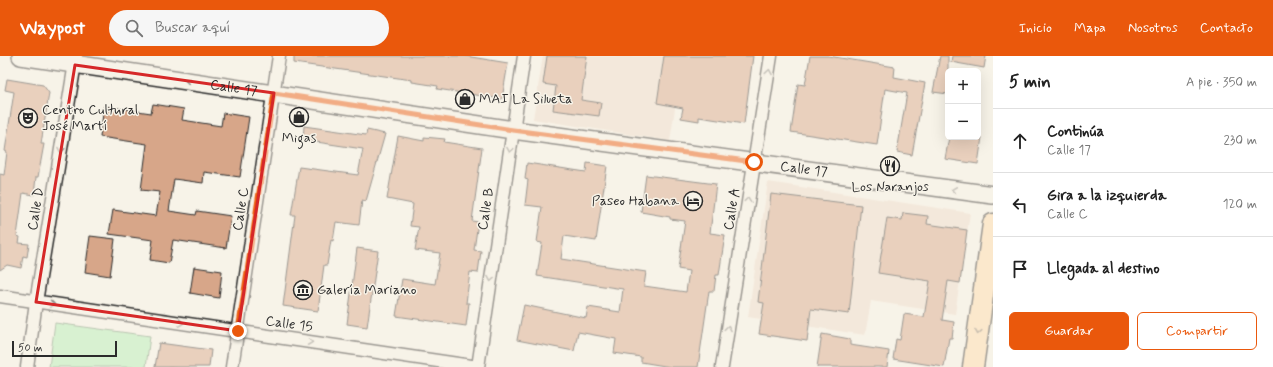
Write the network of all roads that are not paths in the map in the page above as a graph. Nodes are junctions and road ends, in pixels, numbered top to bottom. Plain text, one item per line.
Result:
1 (21, 56) edge
2 (279, 56) edge
3 (524, 56) edge
4 (771, 56) edge
5 (76, 60) edge
6 (274, 93) junction
7 (513, 130) junction
8 (754, 162) junction
9 (993, 195) edge
10 (993, 224) edge
11 (0, 296) edge
12 (36, 302) junction
13 (238, 331) junction
14 (27, 367) edge
15 (232, 367) edge
16 (478, 367) edge
17 (722, 367) edge
18 (973, 367) edge

1 - 5 street, Calle 17
2 - 6 street, Calle C
3 - 7 street, Calle B
8 -> 4 street, Calle A
6 -> 5 street, Calle 17
5 -> 12 street, Calle D
6 - 7 street, Calle 17
6 - 13 street, Calle C
7 - 8 street, Calle 17
7 -> 16 street, Calle B
9 -> 8 street, Calle 17
17 -> 8 street, Calle A
10 -> 18 main road
11 - 12 street, Calle 15
12 -> 13 street, Calle 15
12 - 14 street, Calle D
13 - 15 street, Calle C
13 -> 16 street, Calle 15

